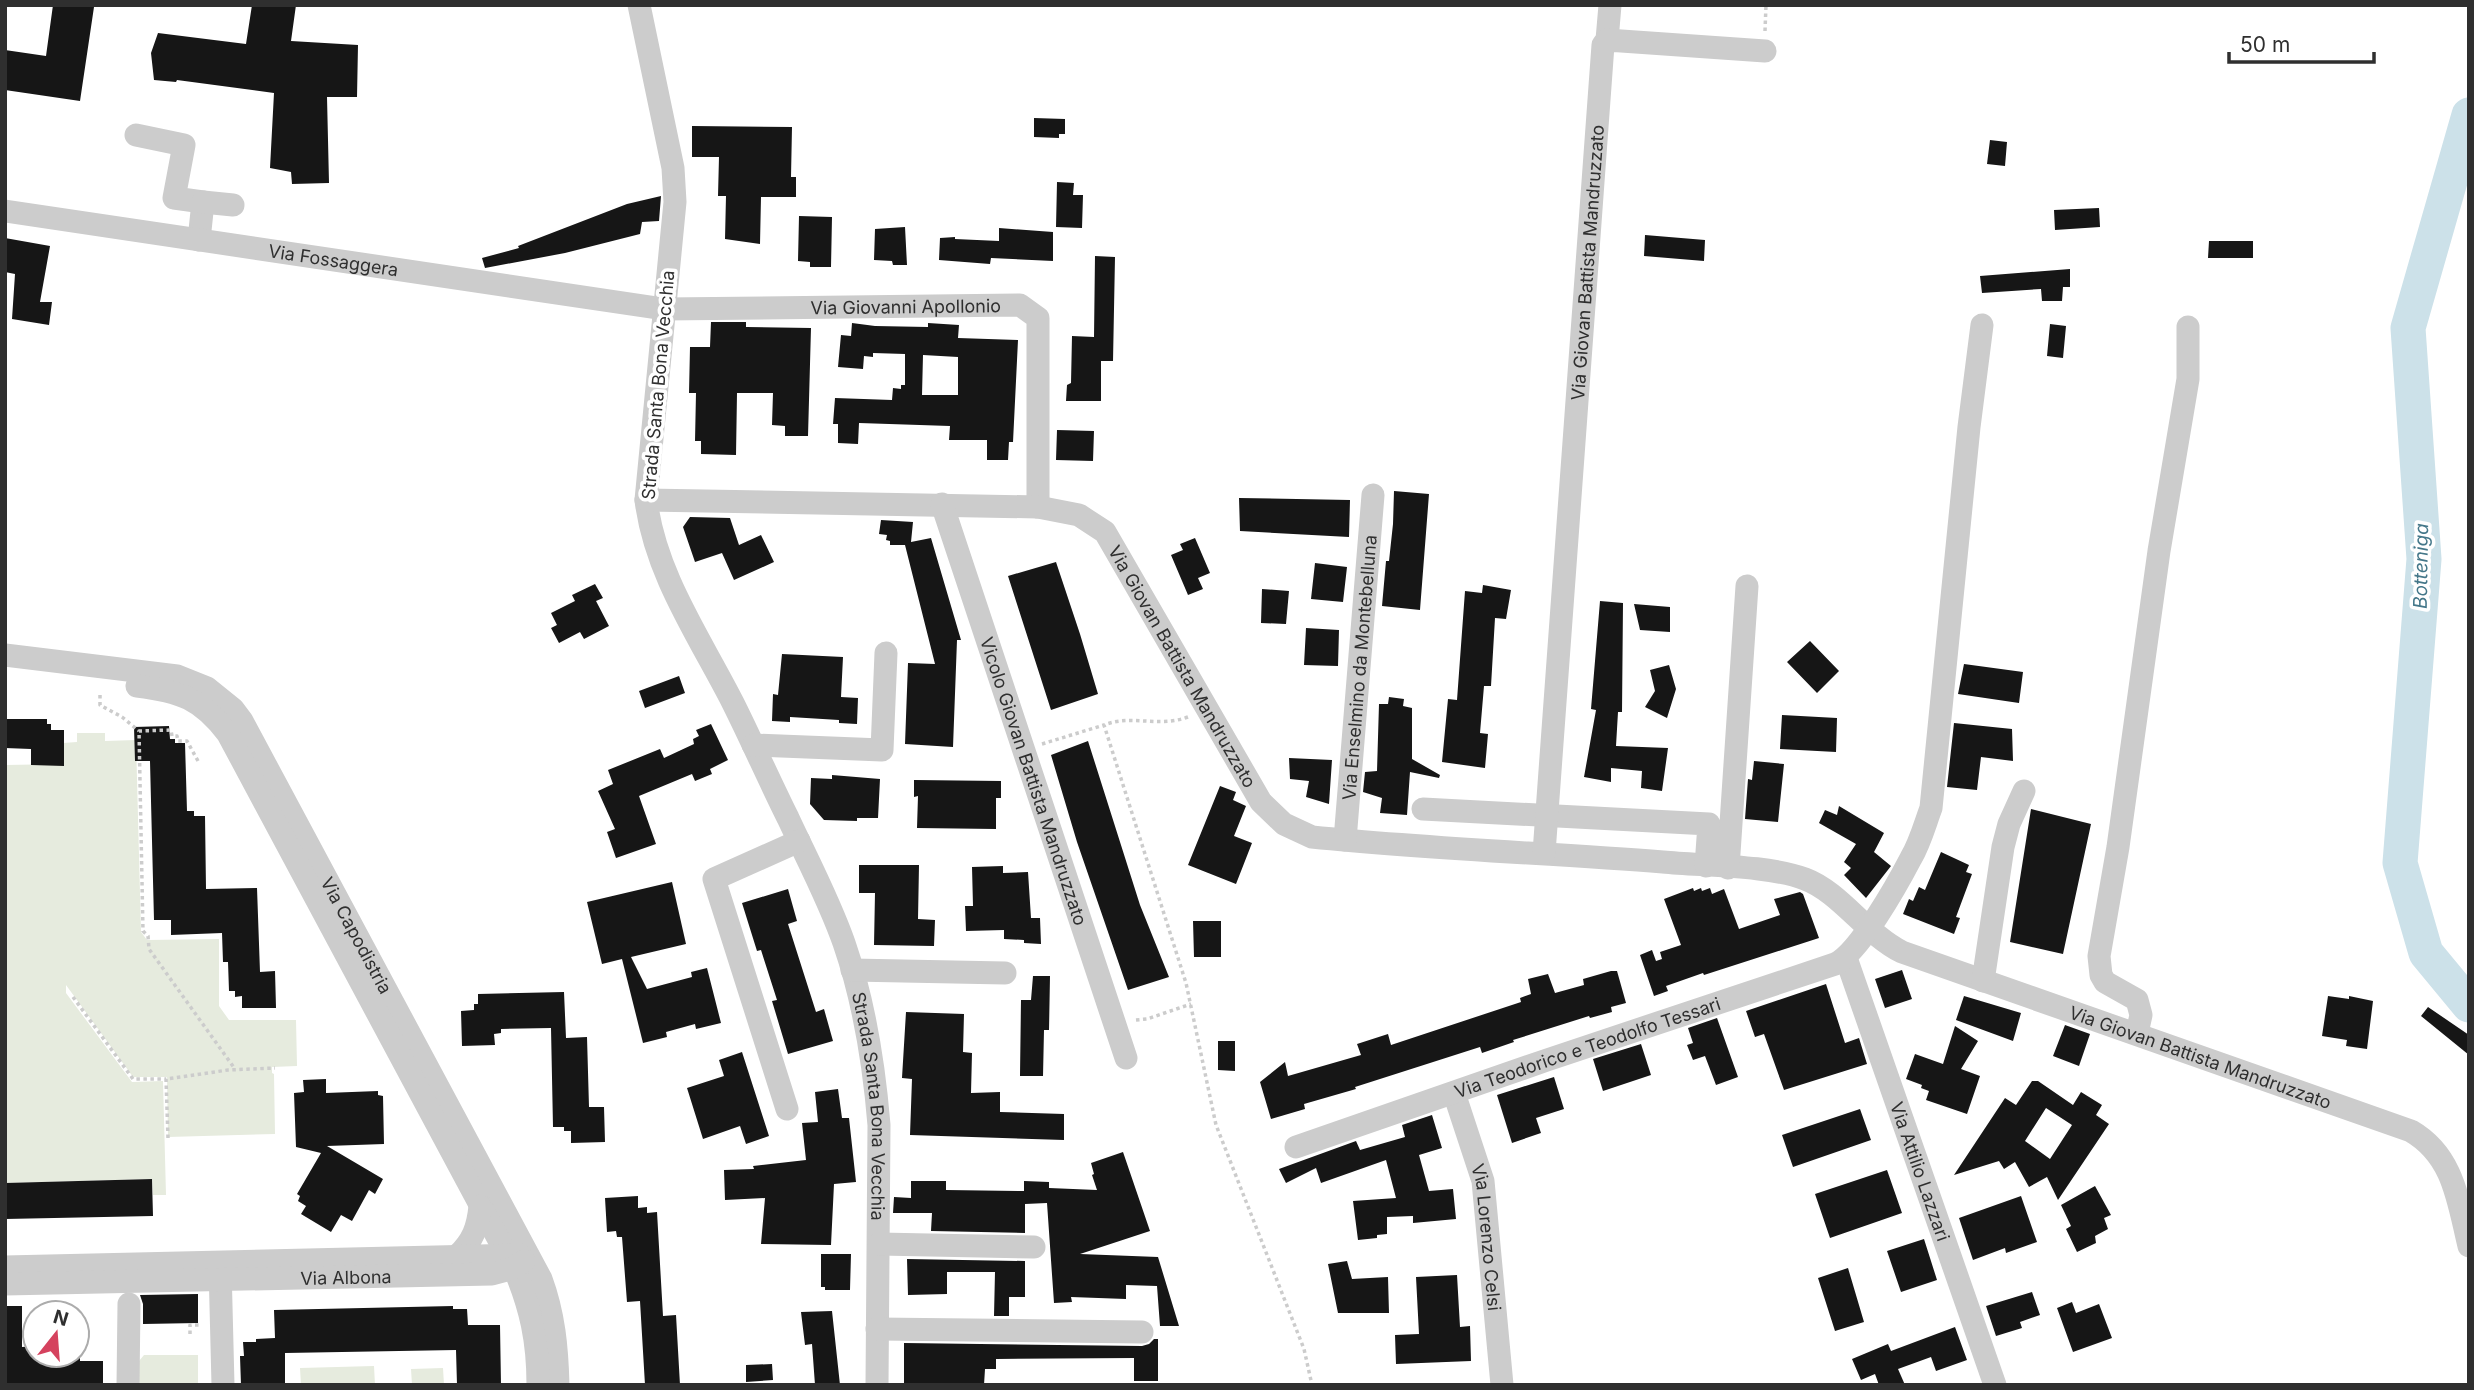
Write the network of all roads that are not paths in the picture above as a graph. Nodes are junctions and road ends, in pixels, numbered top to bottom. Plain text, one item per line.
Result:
1 (639, 5) edge
2 (1610, 5) edge
3 (1607, 40) junction
4 (1765, 51) road end
5 (136, 135) dead end
6 (203, 202) junction
7 (233, 205) dead end
8 (5, 211) edge
9 (199, 240) junction
10 (664, 309) junction
11 (1982, 325) dead end
12 (2188, 327) dead end
13 (1373, 495) dead end
14 (646, 500) junction
15 (942, 504) junction
16 (1038, 507) junction
17 (1747, 586) dead end
18 (886, 653) dead end
19 (5, 655) edge
20 (5, 671) edge
21 (753, 745) junction
22 (2024, 791) dead end
23 (1423, 809) dead end
24 (1547, 815) junction
25 (1345, 840) junction
26 (799, 841) junction
27 (1544, 853) junction
28 (1717, 867) junction
29 (1868, 929) junction
30 (1846, 958) junction
31 (852, 970) junction
32 (1004, 973) dead end
33 (1983, 981) junction
34 (2137, 1033) junction
35 (1126, 1058) dead end
36 (1454, 1093) junction
37 (787, 1109) dead end
38 (1296, 1147) dead end
39 (480, 1206) junction
40 (879, 1244) junction
41 (2469, 1246) edge
42 (1034, 1247) dead end
43 (457, 1256) junction
44 (517, 1260) junction
45 (5, 1267) edge
46 (220, 1272) junction
47 (472, 1275) junction
48 (5, 1284) edge
49 (527, 1303) junction
50 (129, 1304) dead end
51 (877, 1329) junction
52 (1142, 1332) dead end
53 (128, 1385) edge
54 (223, 1385) edge
55 (538, 1385) edge
56 (558, 1385) edge
57 (877, 1385) edge
58 (1502, 1385) edge
59 (1995, 1385) edge

1 - 10 street, Strada Santa Bona Vecchia
2 - 3 street, Via Giovan Battista Mandruzzato
3 - 4 street
3 - 24 street, Via Giovan Battista Mandruzzato
5 - 6 street
6 - 7 street
6 - 9 street
8 - 9 street, Via Fossaggera
9 - 10 street, Via Fossaggera
10 - 14 street, Strada Santa Bona Vecchia
10 - 16 street, Via Giovanni Apollonio
11 - 29 street
12 - 34 street
13 - 25 street, Via Enselmino da Montebelluna
14 - 15 street, Via Giovan Battista Mandruzzato
14 - 21 street, Strada Santa Bona Vecchia
15 - 16 street, Via Giovan Battista Mandruzzato
15 - 35 street, Vicolo Giovan Battista Mandruzzato
16 - 25 street, Via Giovan Battista Mandruzzato
17 - 28 street
18 - 21 street
19 - 44 street, Via Capodistria
20 - 39 street, Via Capodistria
21 - 26 street, Strada Santa Bona Vecchia
22 - 33 street
23 - 24 street
24 - 27 street, Via Giovan Battista Mandruzzato
24 - 28 street
25 - 27 street, Via Giovan Battista Mandruzzato
26 - 31 street, Strada Santa Bona Vecchia
26 - 37 street
27 - 28 street, Via Giovan Battista Mandruzzato
28 - 29 street, Via Giovan Battista Mandruzzato
29 - 30 street
29 - 33 street, Via Giovan Battista Mandruzzato
30 - 36 street, Via Teodorico e Teodolfo Tessari
30 - 59 street, Via Attilio Lazzari
31 - 32 street, Strada Santa Bona Vecchia
31 - 40 street, Strada Santa Bona Vecchia
33 - 34 street, Via Giovan Battista Mandruzzato
34 - 41 street, Via Giovan Battista Mandruzzato
36 - 38 street, Via Teodorico e Teodolfo Tessari
36 - 58 street, Via Lorenzo Celsi
39 - 43 street
39 - 44 street, Via Capodistria
40 - 42 street, Strada Santa Bona Vecchia
40 - 51 street, Strada Santa Bona Vecchia
43 - 44 street, Via Albona
43 - 46 street, Via Albona
44 - 47 street, Via Albona
44 - 49 street, Via Capodistria
44 - 56 street, Via Capodistria
45 - 46 street, Via Albona
46 - 47 street, Via Albona
46 - 48 street, Via Albona
46 - 54 street
47 - 49 street, Via Albona
49 - 55 street, Via Capodistria
50 - 53 street
51 - 52 street
51 - 57 street, Strada Santa Bona Vecchia

